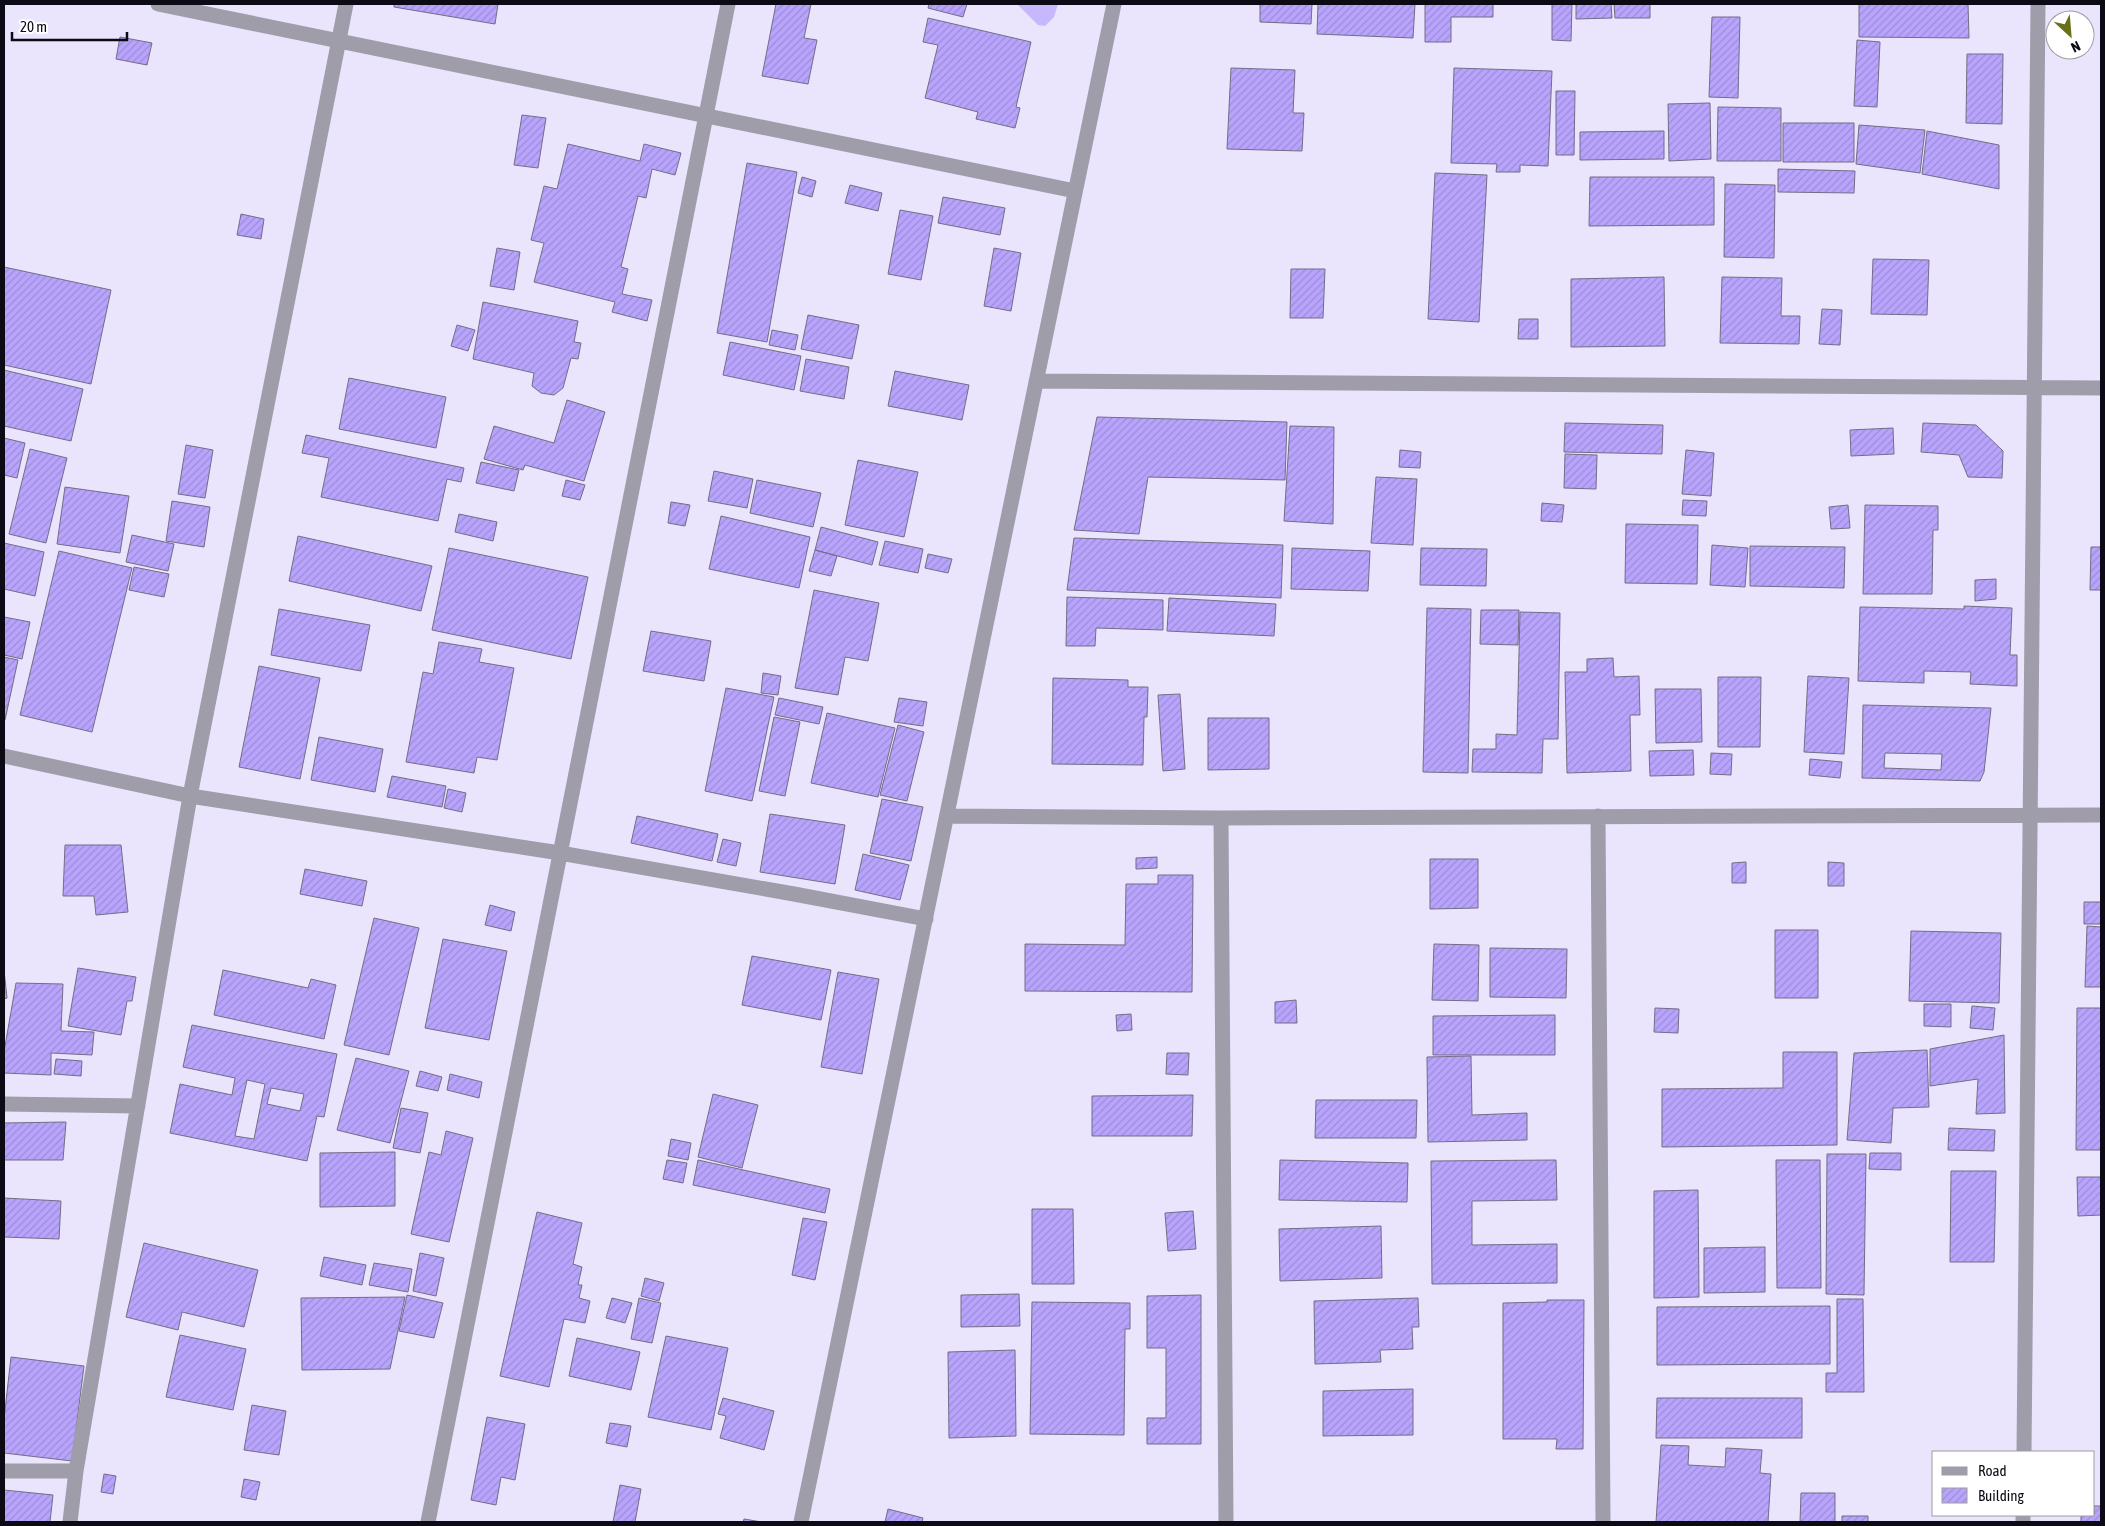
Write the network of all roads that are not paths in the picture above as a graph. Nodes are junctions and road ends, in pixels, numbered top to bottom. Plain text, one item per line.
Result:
1 (158, 4) edge
2 (346, 4) edge
3 (728, 4) edge
4 (1114, 4) edge
5 (2038, 4) edge
6 (339, 41) junction
7 (706, 116) junction
8 (1075, 192) junction
9 (1036, 381) junction
10 (2034, 388) junction
11 (2101, 388) edge
12 (4, 756) edge
13 (190, 796) junction
14 (2030, 815) junction
15 (2101, 815) edge
16 (947, 816) junction
17 (1598, 816) junction
18 (1221, 818) junction
19 (560, 853) junction
20 (926, 919) junction
21 (4, 1104) edge
22 (138, 1106) junction
23 (2024, 1451) edge
24 (4, 1471) edge
25 (76, 1471) junction
26 (70, 1522) edge
27 (428, 1522) edge
28 (801, 1522) edge
29 (1226, 1522) edge
30 (1603, 1522) edge

1 - 6 street
2 - 6 street
3 - 7 street
4 - 8 street
5 - 10 street
6 - 7 street
6 - 13 street
7 - 8 street
7 - 19 street
8 - 9 street
9 - 10 street
9 - 16 street
10 - 11 street
10 - 14 street
12 - 13 street
13 - 19 street
13 - 22 street
14 - 15 street
14 - 17 street
14 - 23 street
16 - 18 street
16 - 20 street
17 - 18 street
17 - 30 street
18 - 29 street
19 - 20 street
19 - 27 street
20 - 28 street
21 - 22 street
22 - 25 street
24 - 25 street
25 - 26 street

